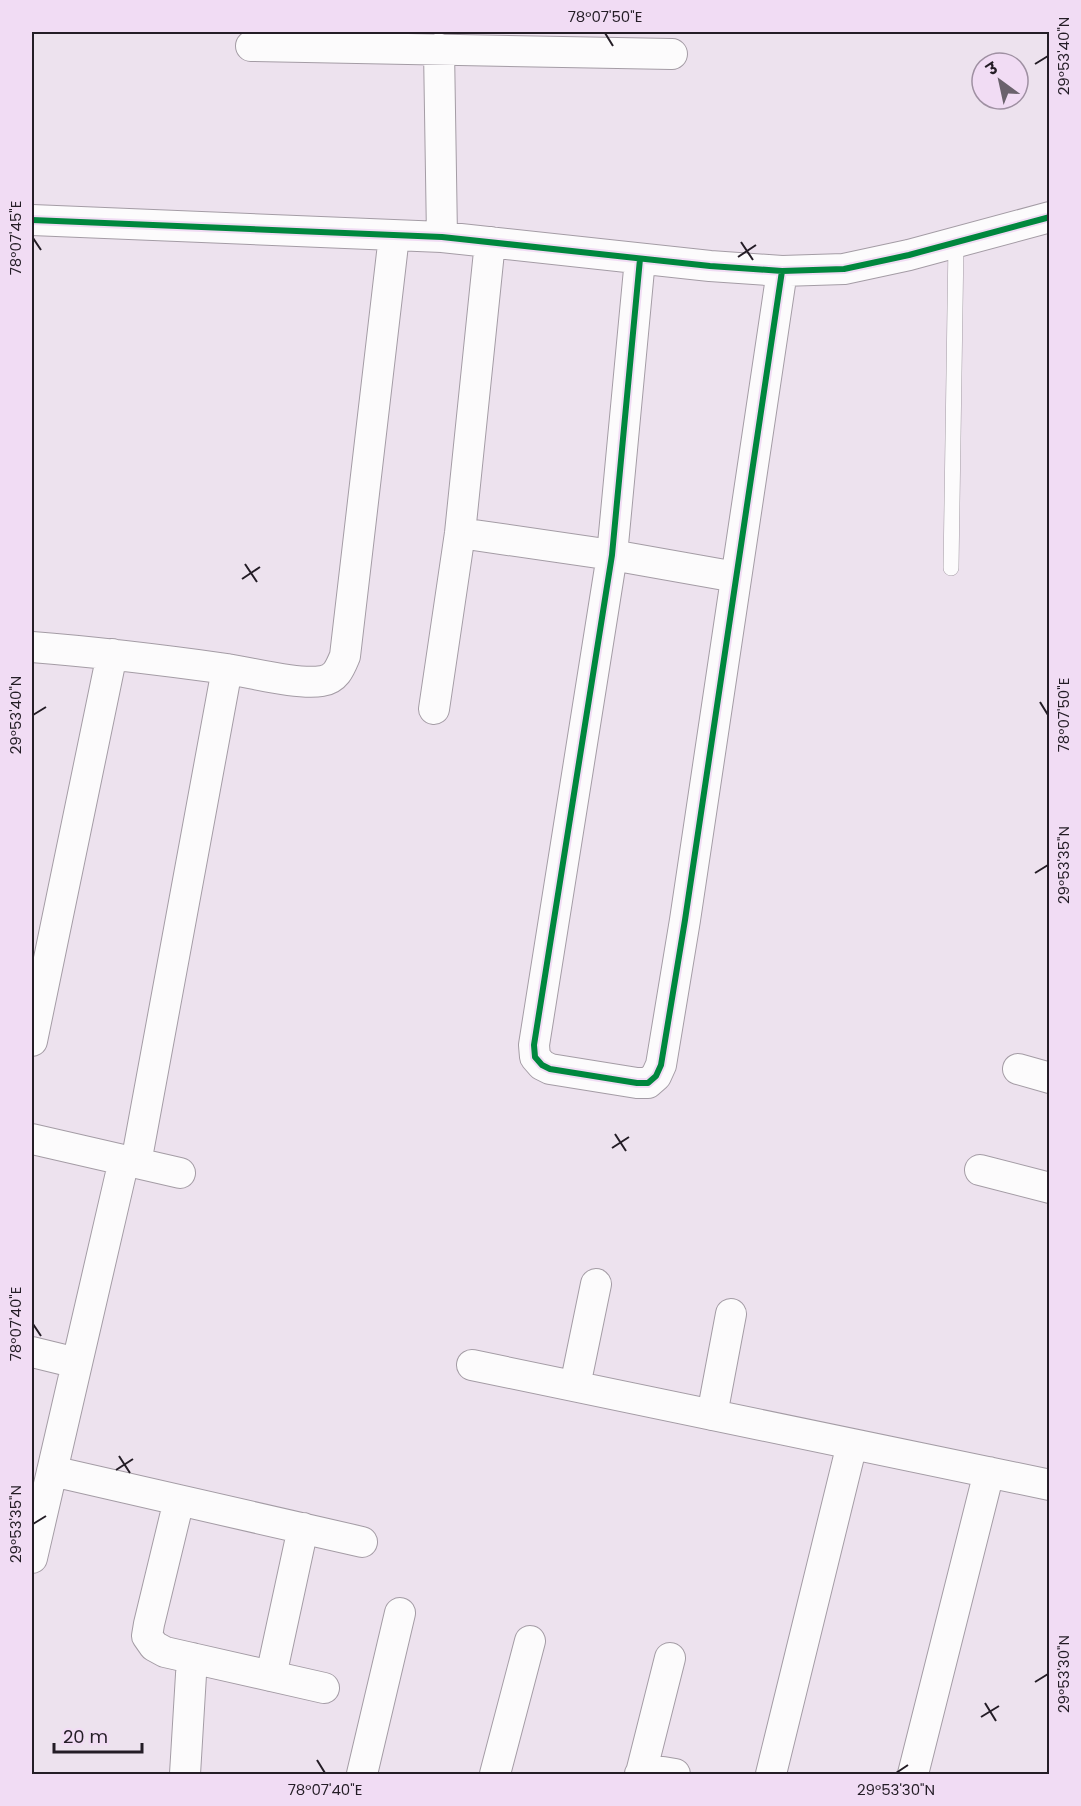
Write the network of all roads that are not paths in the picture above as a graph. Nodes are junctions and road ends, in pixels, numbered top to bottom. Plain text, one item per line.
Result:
1 (251, 46) dead end
2 (440, 50) junction
3 (672, 54) dead end
4 (1050, 217) edge
5 (32, 220) edge
6 (394, 236) junction
7 (442, 237) junction
8 (490, 242) junction
9 (956, 243) junction
10 (640, 259) junction
11 (782, 271) junction
12 (460, 533) junction
13 (612, 555) junction
14 (951, 568) dead end
15 (736, 577) junction
16 (32, 648) edge
17 (112, 654) junction
18 (228, 669) junction
19 (434, 709) dead end
20 (32, 1041) edge
21 (1018, 1068) dead end
22 (1050, 1078) edge
23 (32, 1138) edge
24 (130, 1161) junction
25 (980, 1170) dead end
26 (180, 1173) dead end
27 (1050, 1188) edge
28 (596, 1284) dead end
29 (731, 1314) dead end
30 (32, 1352) edge
31 (76, 1363) junction
32 (472, 1365) dead end
33 (575, 1386) junction
34 (712, 1415) junction
35 (852, 1444) junction
36 (52, 1471) junction
37 (988, 1472) junction
38 (1050, 1485) edge
39 (179, 1500) junction
40 (303, 1528) junction
41 (362, 1542) dead end
42 (32, 1558) edge
43 (399, 1613) dead end
44 (530, 1641) dead end
45 (192, 1658) junction
46 (670, 1658) dead end
47 (271, 1676) junction
48 (324, 1688) dead end
49 (185, 1774) edge
50 (362, 1774) edge
51 (495, 1774) edge
52 (640, 1774) edge
53 (675, 1774) edge
54 (771, 1774) edge
55 (913, 1774) edge

1 - 2 street
2 - 3 street
2 - 7 street
4 - 9 street
5 - 6 street
6 - 7 street
6 - 18 street
7 - 8 street
8 - 10 street
8 - 12 street
9 - 11 street
9 - 14 lane
10 - 11 street
10 - 13 street
11 - 15 street
12 - 13 street
12 - 19 street
13 - 15 street
13 - 15 street
16 - 17 street
17 - 18 street
17 - 20 street
18 - 24 street
21 - 22 street
23 - 24 street
24 - 26 street
24 - 31 street
25 - 27 street
28 - 33 street
29 - 34 street
30 - 31 street
31 - 36 street
32 - 33 street
33 - 34 street
34 - 35 street
35 - 37 street
35 - 54 street
36 - 39 street
36 - 42 street
37 - 38 street
37 - 55 street
39 - 40 street
39 - 45 street
40 - 41 street
40 - 47 street
43 - 50 street
44 - 51 street
45 - 47 street
45 - 49 street
46 - 52 street
47 - 48 street
52 - 53 street

